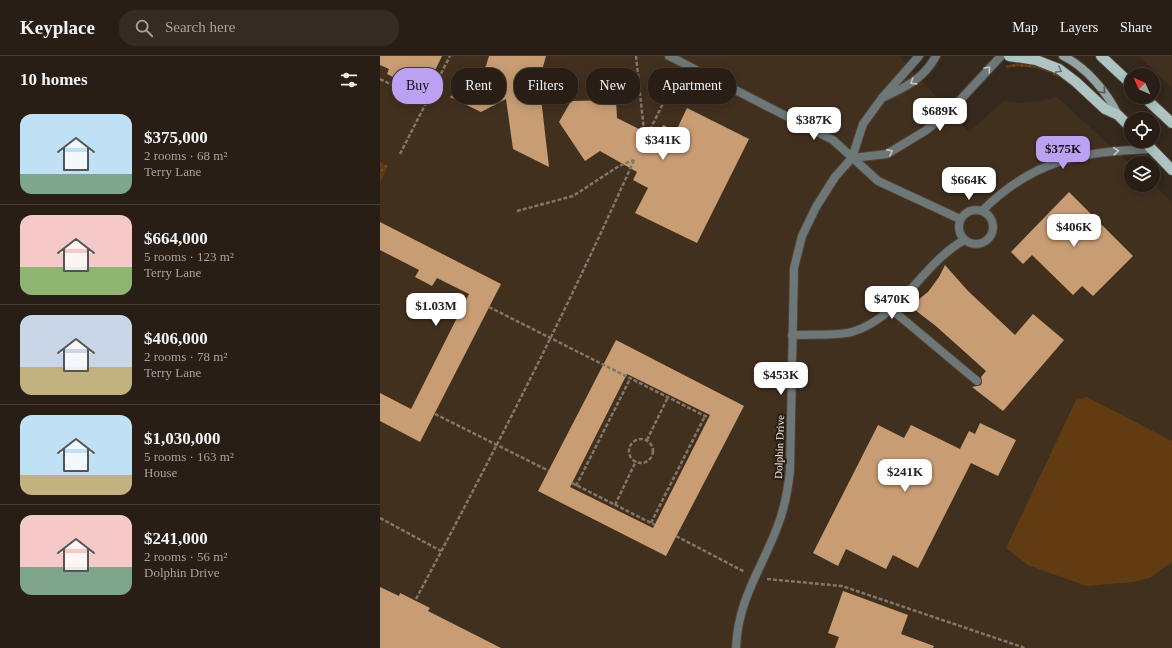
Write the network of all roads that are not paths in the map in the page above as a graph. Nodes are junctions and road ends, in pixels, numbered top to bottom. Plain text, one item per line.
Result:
1 (669, 56) edge
2 (919, 56) edge
3 (936, 56) edge
4 (1001, 56) edge
5 (1009, 56) edge
6 (1063, 56) edge
7 (1101, 56) edge
8 (1124, 77) edge
9 (882, 98) junction
10 (1152, 104) edge
11 (1118, 115) junction
12 (1124, 121) edge
13 (1172, 123) edge
14 (1151, 149) joint
15 (852, 158) junction
16 (1172, 170) edge
17 (982, 211) junction
18 (960, 219) junction
19 (964, 240) junction
20 (891, 309) junction
21 (792, 335) junction
22 (977, 381) dead end
23 (736, 648) edge

1 - 15 street
2 - 9 street, Dolphin Drive
3 -> 9 street
15 -> 4 street
5 -> 11 main road
6 -> 11 main road
7 - 8 main road
9 - 15 street, Dolphin Drive
10 - 13 main road
11 - 12 main road
14 - 16 main road
17 -> 14 street
15 - 18 street
15 - 21 street, Dolphin Drive
17 - 18 street
17 - 19 street
18 - 19 street
19 - 20 street
20 - 21 street
20 - 22 street
21 - 23 street, Dolphin Drive

